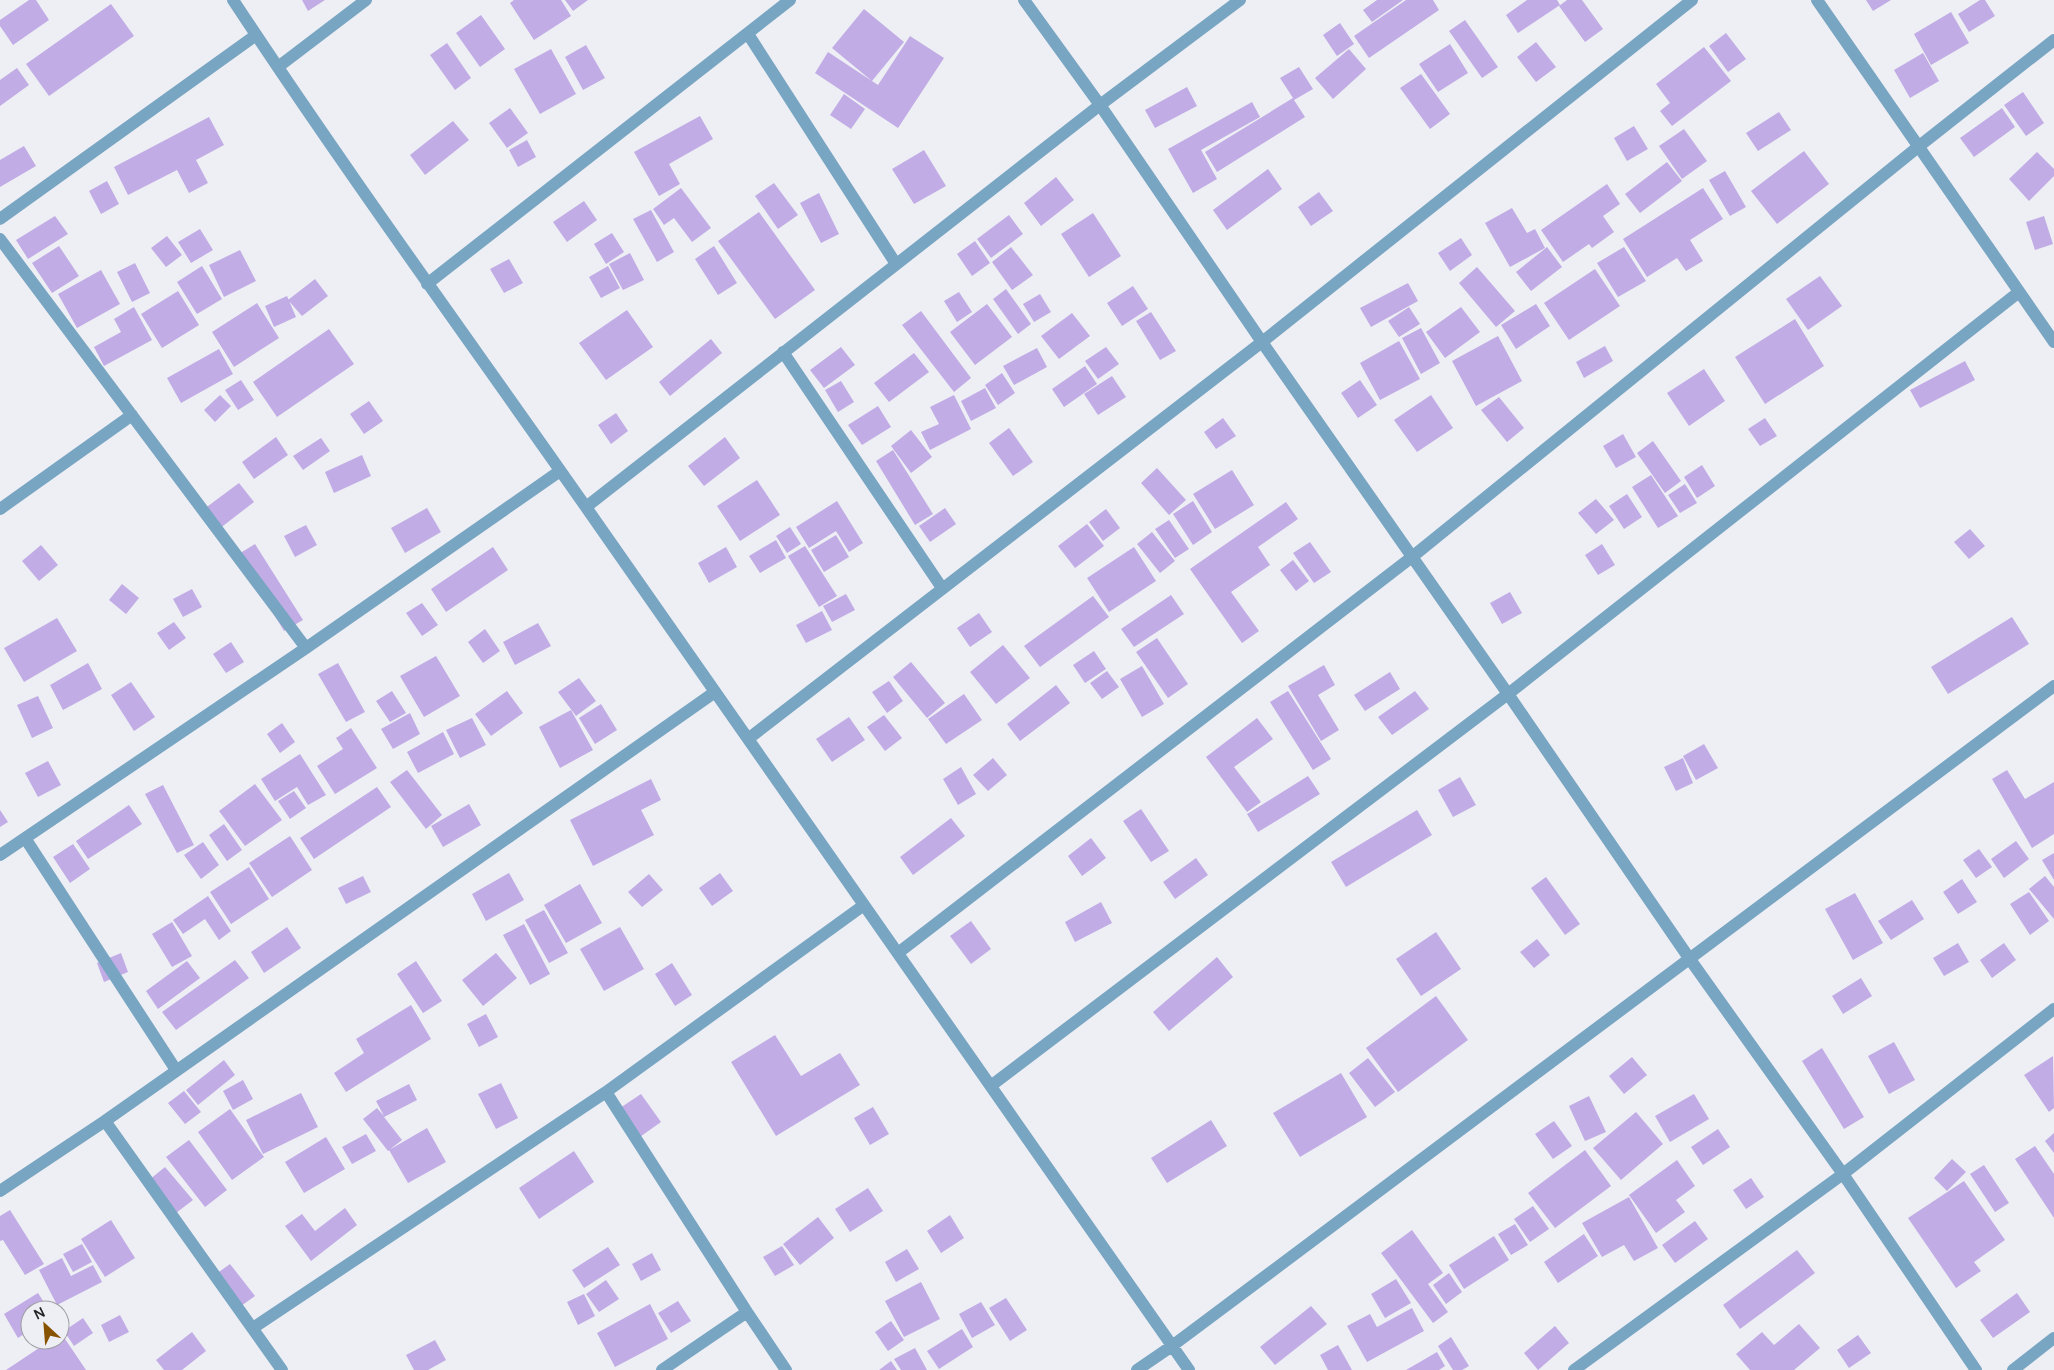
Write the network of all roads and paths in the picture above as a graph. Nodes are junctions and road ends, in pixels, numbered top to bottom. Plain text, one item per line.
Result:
1 (232, 0) edge
2 (366, 0) edge
3 (790, 0) edge
4 (1024, 0) edge
5 (1240, 0) edge
6 (1692, 0) edge
7 (1817, 0) edge
8 (748, 34) junction
9 (256, 35) junction
10 (2054, 40) edge
11 (278, 67) junction
12 (1100, 105) junction
13 (1918, 147) junction
14 (0, 219) edge
15 (0, 239) edge
16 (896, 264) junction
17 (427, 284) junction
18 (2019, 292) junction
19 (1262, 342) junction
20 (2054, 342) edge
21 (783, 352) junction
22 (132, 415) junction
23 (560, 471) junction
24 (586, 507) junction
25 (0, 509) edge
26 (1412, 557) junction
27 (942, 588) junction
28 (306, 648) junction
29 (2054, 686) edge
30 (714, 692) junction
31 (1508, 694) junction
32 (748, 739) junction
33 (25, 838) junction
34 (0, 855) edge
35 (864, 905) junction
36 (898, 954) junction
37 (1689, 958) junction
38 (2054, 1009) edge
39 (176, 1070) junction
40 (992, 1085) junction
41 (606, 1092) junction
42 (105, 1121) junction
43 (1843, 1174) junction
44 (0, 1191) edge
45 (747, 1312) junction
46 (253, 1328) junction
47 (2054, 1338) edge
48 (1172, 1346) junction
49 (282, 1370) edge
50 (662, 1370) edge
51 (786, 1370) edge
52 (1137, 1370) edge
53 (1189, 1370) edge
54 (1574, 1370) edge
55 (1976, 1370) edge
56 (2013, 1370) edge

1 - 9 street
2 - 11 street
3 - 8 street
4 - 12 street
5 - 12 street
6 - 19 street
7 - 13 street
8 - 16 street
8 - 17 street
9 - 11 street
9 - 14 street
10 - 13 street
11 - 17 street
12 - 16 street
12 - 19 street
13 - 18 street
13 - 26 street
15 - 22 street
16 - 21 street
17 - 23 street
18 - 20 street
18 - 31 street
19 - 26 street
19 - 27 street
21 - 24 street
21 - 27 street
22 - 25 street
22 - 28 street
23 - 24 street
23 - 28 street
24 - 30 street
26 - 31 street
26 - 36 street
27 - 32 street
28 - 33 street
29 - 37 street
30 - 32 street
30 - 39 street
31 - 37 street
31 - 40 street
32 - 35 street
33 - 34 street
33 - 39 street
35 - 36 street
35 - 41 street
36 - 40 street
37 - 43 street
37 - 48 street
38 - 43 street
39 - 42 street
40 - 48 street
41 - 45 street
41 - 46 street
42 - 44 street
42 - 46 street
43 - 54 street
43 - 55 street
45 - 50 street
45 - 51 street
46 - 49 street
47 - 56 street
48 - 52 street
48 - 53 street

